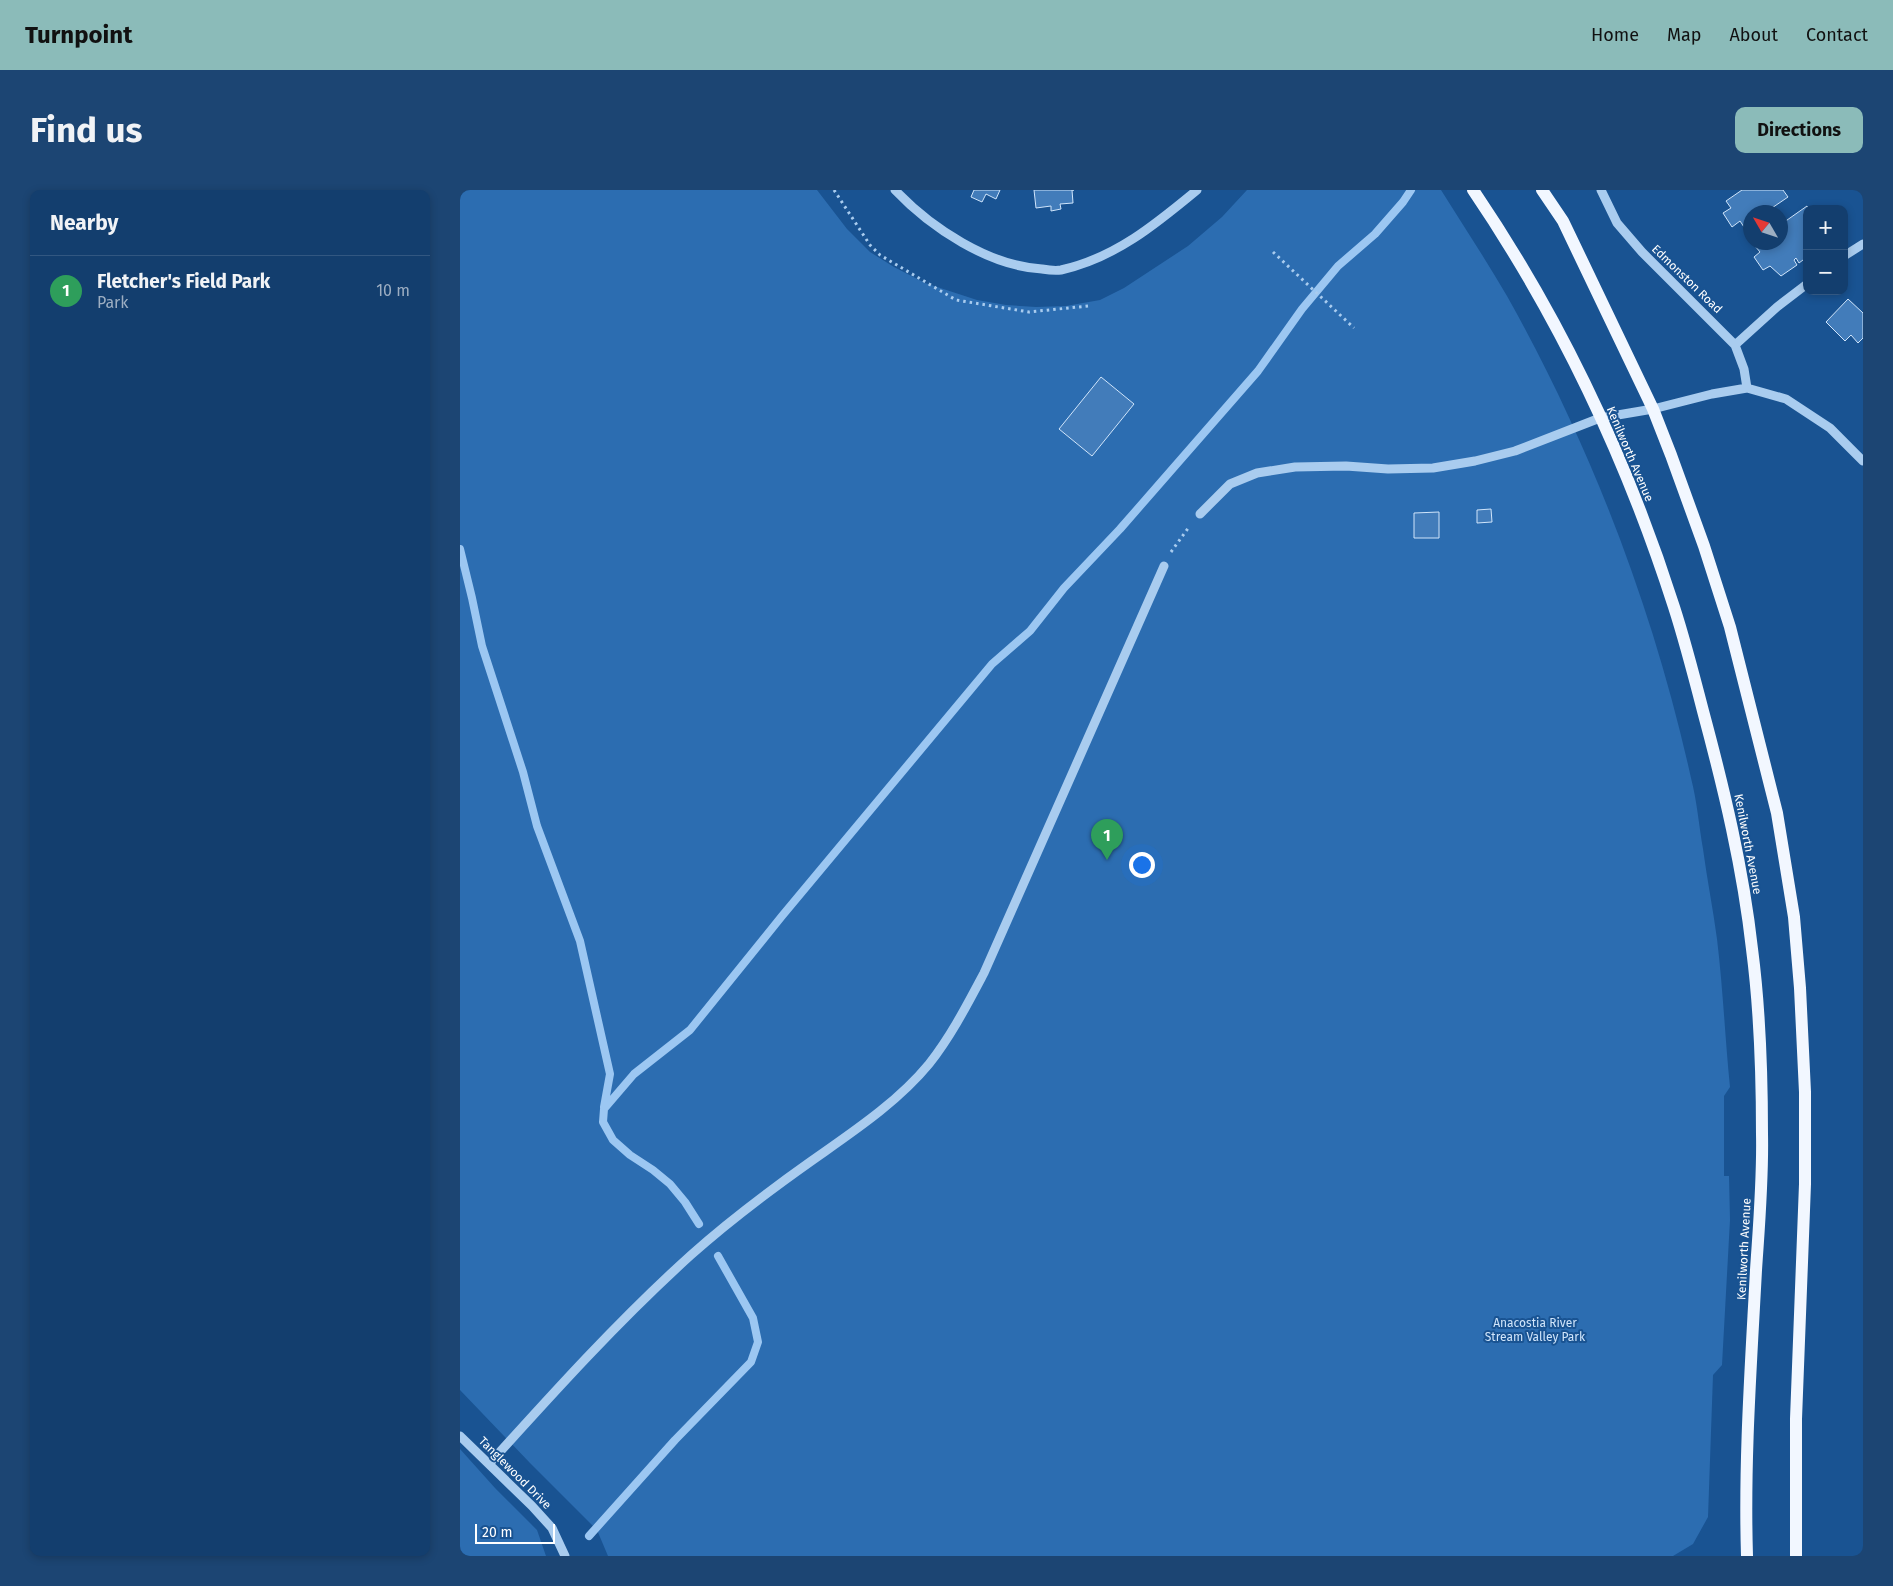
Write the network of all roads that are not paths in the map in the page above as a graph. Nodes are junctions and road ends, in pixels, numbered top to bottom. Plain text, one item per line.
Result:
1 (895, 190) edge
2 (1197, 190) edge
3 (1473, 190) edge
4 (1542, 190) edge
5 (1602, 190) edge
6 (1863, 244) edge
7 (1848, 253) edge
8 (1803, 287) edge
9 (1735, 344) junction
10 (1748, 388) junction
11 (1653, 409) junction
12 (1600, 418) junction
13 (1863, 461) edge
14 (1200, 514) road end
15 (1164, 566) road end
16 (460, 1436) edge
17 (489, 1464) junction
18 (565, 1556) edge
19 (1747, 1556) edge
20 (1796, 1556) edge

1 - 2 street
3 - 12 main road, Kenilworth Avenue
4 - 11 main road
5 - 9 street, Edmonston Road
6 - 7 street
8 - 9 street
9 - 10 street, Edmonston Road
10 - 11 street
10 - 13 street
11 - 12 street
11 - 20 main road
12 - 14 street
12 - 19 main road, Kenilworth Avenue
15 - 17 street
16 - 17 street, Tanglewood Drive
17 - 18 street, Tanglewood Drive

